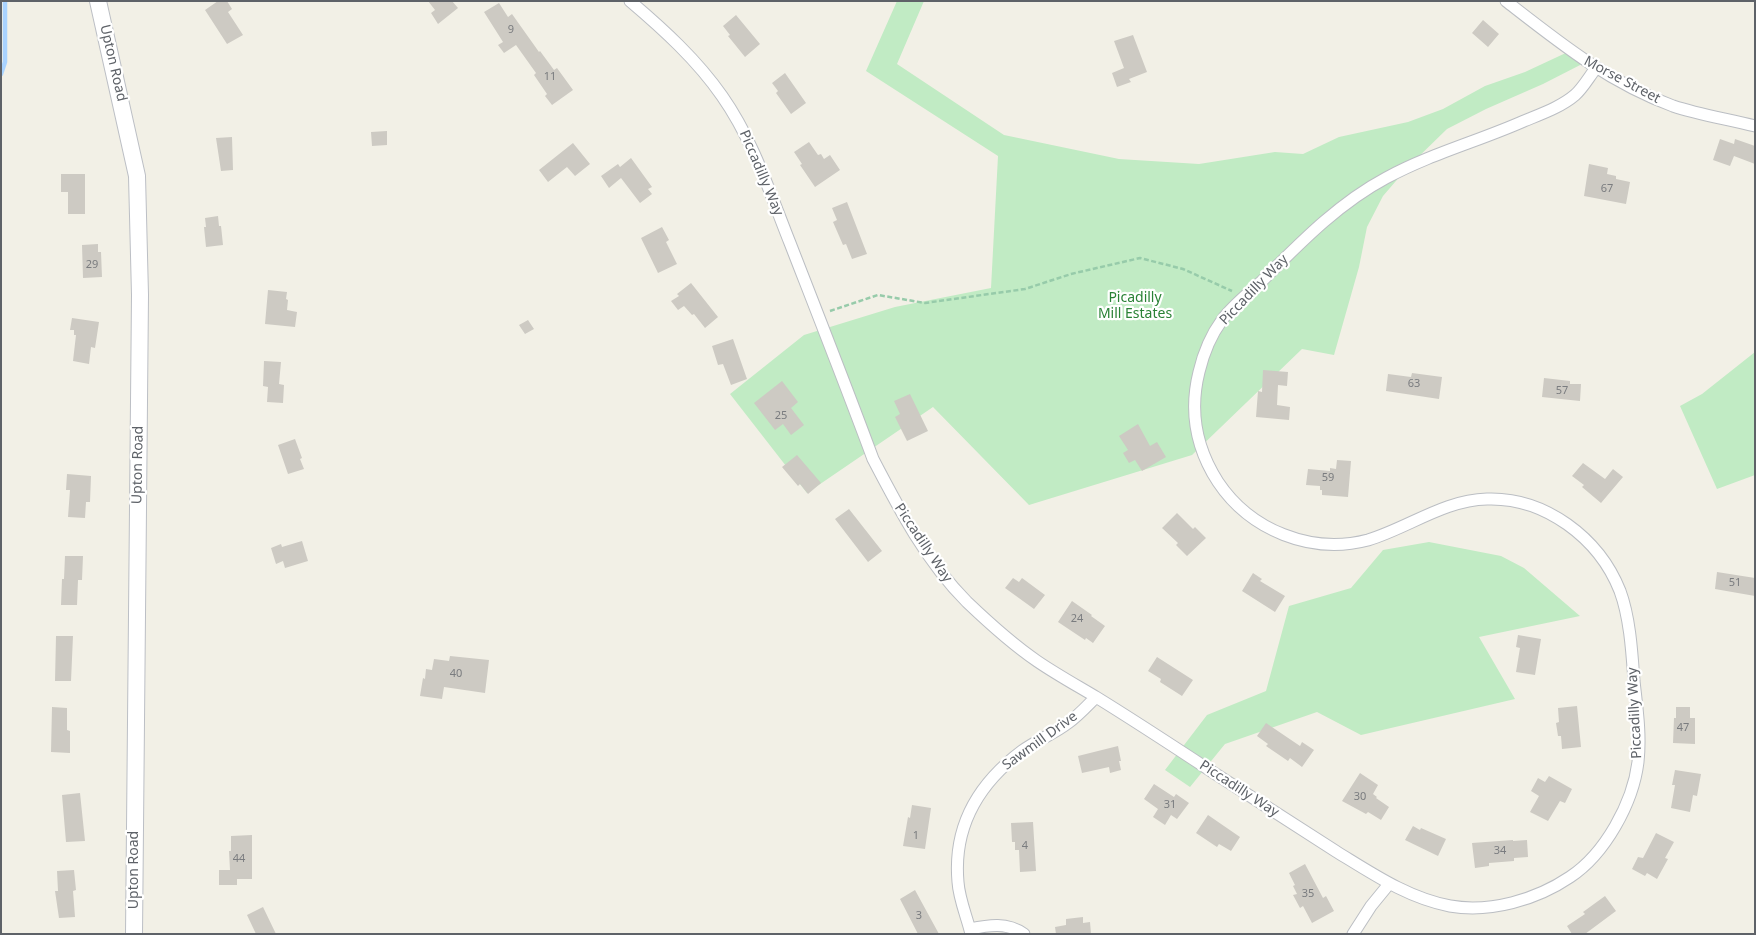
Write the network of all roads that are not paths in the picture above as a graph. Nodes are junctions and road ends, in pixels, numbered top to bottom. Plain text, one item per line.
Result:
1 (98, 1) edge
2 (630, 1) edge
3 (1506, 1) edge
4 (1596, 68) junction
5 (1755, 126) edge
6 (1096, 697) junction
7 (1389, 884) junction
8 (970, 931) edge
9 (134, 934) edge
10 (1024, 934) edge
11 (1353, 934) edge

1 - 9 main road, Upton Road
2 - 6 street, Piccadilly Way
3 - 4 street, Morse Street
4 - 5 street, Morse Street
4 - 7 street, Piccadilly Way
6 - 7 street, Piccadilly Way
6 - 8 street, Sawmill Drive
7 - 11 street
8 - 10 street, Sawmill Drive

